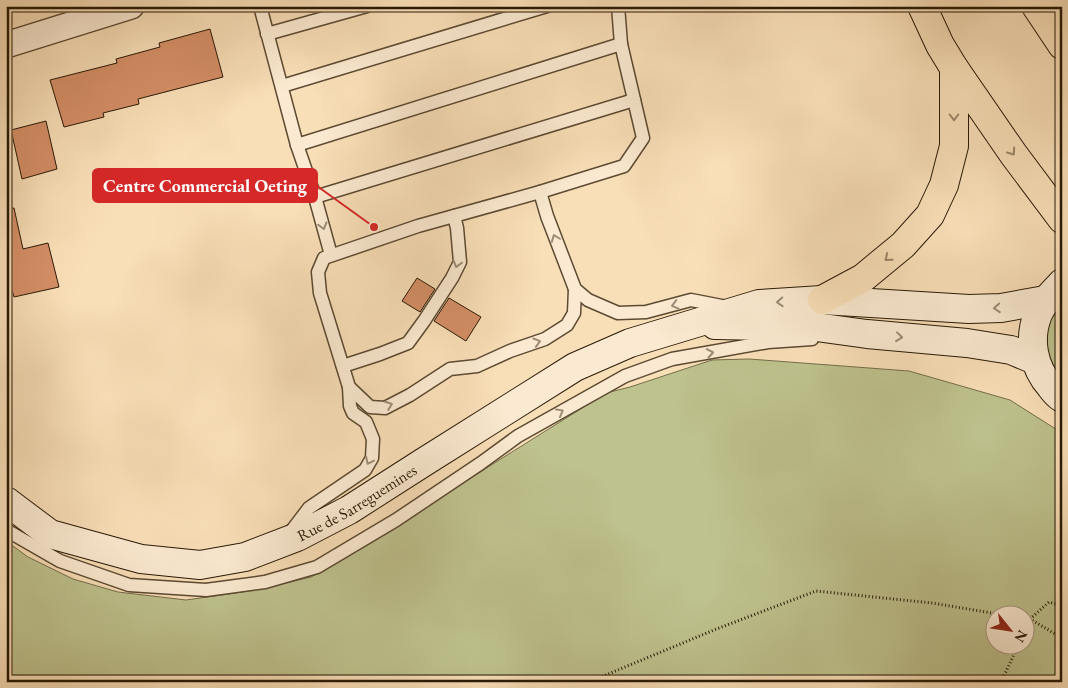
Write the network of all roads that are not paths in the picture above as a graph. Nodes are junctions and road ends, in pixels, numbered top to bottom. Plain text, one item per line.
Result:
1 (130, 6) edge
2 (260, 6) edge
3 (367, 6) edge
4 (547, 6) edge
5 (618, 6) edge
6 (922, 6) edge
7 (1036, 6) edge
8 (267, 34) junction
9 (621, 44) junction
10 (6, 45) edge
11 (1062, 45) edge
12 (954, 68) junction
13 (282, 86) junction
14 (634, 100) junction
15 (297, 144) junction
16 (540, 192) junction
17 (315, 198) junction
18 (454, 216) junction
19 (1062, 219) edge
20 (332, 255) junction
21 (575, 290) junction
22 (1054, 292) edge
23 (822, 300) junction
24 (739, 310) junction
25 (688, 325) junction
26 (867, 334) junction
27 (1035, 360) junction
28 (343, 366) junction
29 (349, 387) junction
30 (1062, 398) edge
31 (6, 500) edge
32 (6, 530) edge
33 (282, 543) junction

1 - 10 street
2 - 8 lane
3 - 8 lane
4 - 13 lane
5 - 9 lane
6 - 12 highway
7 - 11 highway
8 - 13 lane
9 - 14 lane
9 - 15 lane
12 -> 19 highway
12 -> 23 highway
13 - 15 lane
14 - 16 lane
14 - 17 lane
15 - 17 lane
16 - 18 lane
21 -> 16 lane
17 -> 20 lane
18 - 20 lane
18 -> 28 lane
20 - 28 lane
24 -> 21 lane
29 -> 21 lane
22 -> 23 main road, Rue de Sarreguemines
22 - 27 main road
23 -> 24 main road, Rue de Sarreguemines
24 - 25 main road, Rue de Sarreguemines
25 - 26 main road, Rue de Sarreguemines
25 - 33 main road, Rue de Sarreguemines
26 -> 27 main road, Rue de Sarreguemines
32 -> 26 lane
27 - 30 main road
28 - 29 lane
29 -> 33 lane
31 - 33 main road, Rue de Sarreguemines

